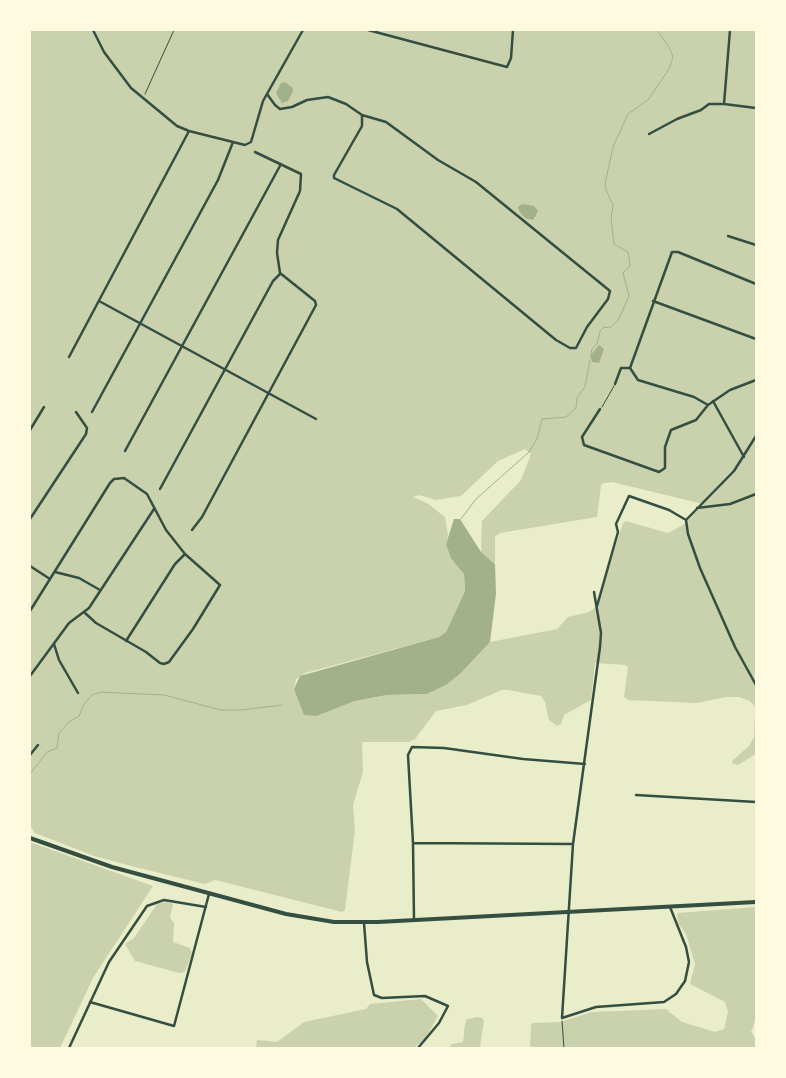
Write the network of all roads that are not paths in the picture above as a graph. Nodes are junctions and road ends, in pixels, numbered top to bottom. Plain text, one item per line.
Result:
1 (92, 30) edge
2 (303, 30) edge
3 (368, 30) edge
4 (513, 30) edge
5 (730, 30) edge
6 (267, 94) junction
7 (724, 104) junction
8 (756, 108) edge
9 (362, 114) junction
10 (189, 131) junction
11 (649, 134) dead end
12 (233, 142) junction
13 (255, 152) dead end
14 (281, 164) junction
15 (728, 236) dead end
16 (756, 245) edge
17 (280, 273) junction
18 (756, 284) edge
19 (99, 301) junction
20 (652, 301) junction
21 (139, 324) junction
22 (756, 339) edge
23 (182, 347) junction
24 (68, 356) dead end
25 (630, 368) junction
26 (225, 370) junction
27 (756, 380) edge
28 (615, 384) road end
29 (268, 393) junction
30 (713, 401) junction
31 (708, 405) junction
32 (44, 407) dead end
33 (600, 408) road end
34 (76, 412) dead end
35 (92, 412) dead end
36 (316, 419) dead end
37 (30, 430) edge
38 (756, 436) edge
39 (125, 450) dead end
40 (744, 456) junction
41 (160, 489) dead end
42 (756, 494) edge
43 (696, 508) junction
44 (154, 509) junction
45 (30, 519) edge
46 (686, 520) junction
47 (192, 530) dead end
48 (185, 554) junction
49 (30, 566) edge
50 (55, 572) junction
51 (50, 579) junction
52 (100, 590) junction
53 (594, 592) dead end
54 (596, 607) junction
55 (30, 611) edge
56 (85, 613) junction
57 (126, 641) junction
58 (54, 642) junction
59 (30, 676) edge
60 (756, 685) edge
61 (78, 693) dead end
62 (38, 745) dead end
63 (30, 755) edge
64 (584, 764) junction
65 (636, 795) dead end
66 (756, 802) edge
67 (30, 838) edge
68 (414, 843) junction
69 (573, 844) junction
70 (209, 894) junction
71 (756, 902) edge
72 (206, 907) junction
73 (670, 907) junction
74 (568, 913) junction
75 (414, 920) junction
76 (364, 923) junction
77 (90, 1002) junction
78 (69, 1048) edge
79 (418, 1048) edge

1 - 10 street
2 - 6 street
3 - 4 street
5 - 7 street
6 - 9 street
6 - 12 street
7 - 8 street
7 - 11 street
9 - 9 street
10 - 12 street
10 - 19 street
12 - 21 street
13 - 14 street
14 - 17 street
14 - 23 street
15 - 16 street
17 - 26 street
17 - 29 street
18 - 20 street
19 - 21 street
19 - 24 street
20 - 22 street
20 - 25 street
21 - 23 street
21 - 35 street
23 - 26 street
23 - 39 street
25 - 28 street
25 - 31 street
26 - 29 street
26 - 41 street
27 - 30 street
29 - 36 street
29 - 47 street
30 - 31 street
30 - 40 street
31 - 33 street
32 - 37 street
34 - 45 street
38 - 40 street
40 - 43 street
42 - 43 street
43 - 46 street
44 - 48 street
44 - 50 street
44 - 52 street
46 - 54 street
46 - 60 street
48 - 57 street
48 - 57 street
49 - 51 street
50 - 51 street
50 - 52 street
51 - 55 street
52 - 56 street
53 - 54 street
54 - 64 street
56 - 57 street
56 - 58 street
58 - 59 street
58 - 61 street
62 - 63 street
64 - 68 street
64 - 69 street
65 - 66 street
67 - 70 main road
68 - 69 street
68 - 75 street
69 - 74 street
70 - 72 street
70 - 76 main road
71 - 73 main road
72 - 77 street
72 - 77 street
73 - 74 main road
73 - 74 street
74 - 75 main road
75 - 76 main road
76 - 79 street
77 - 78 street

